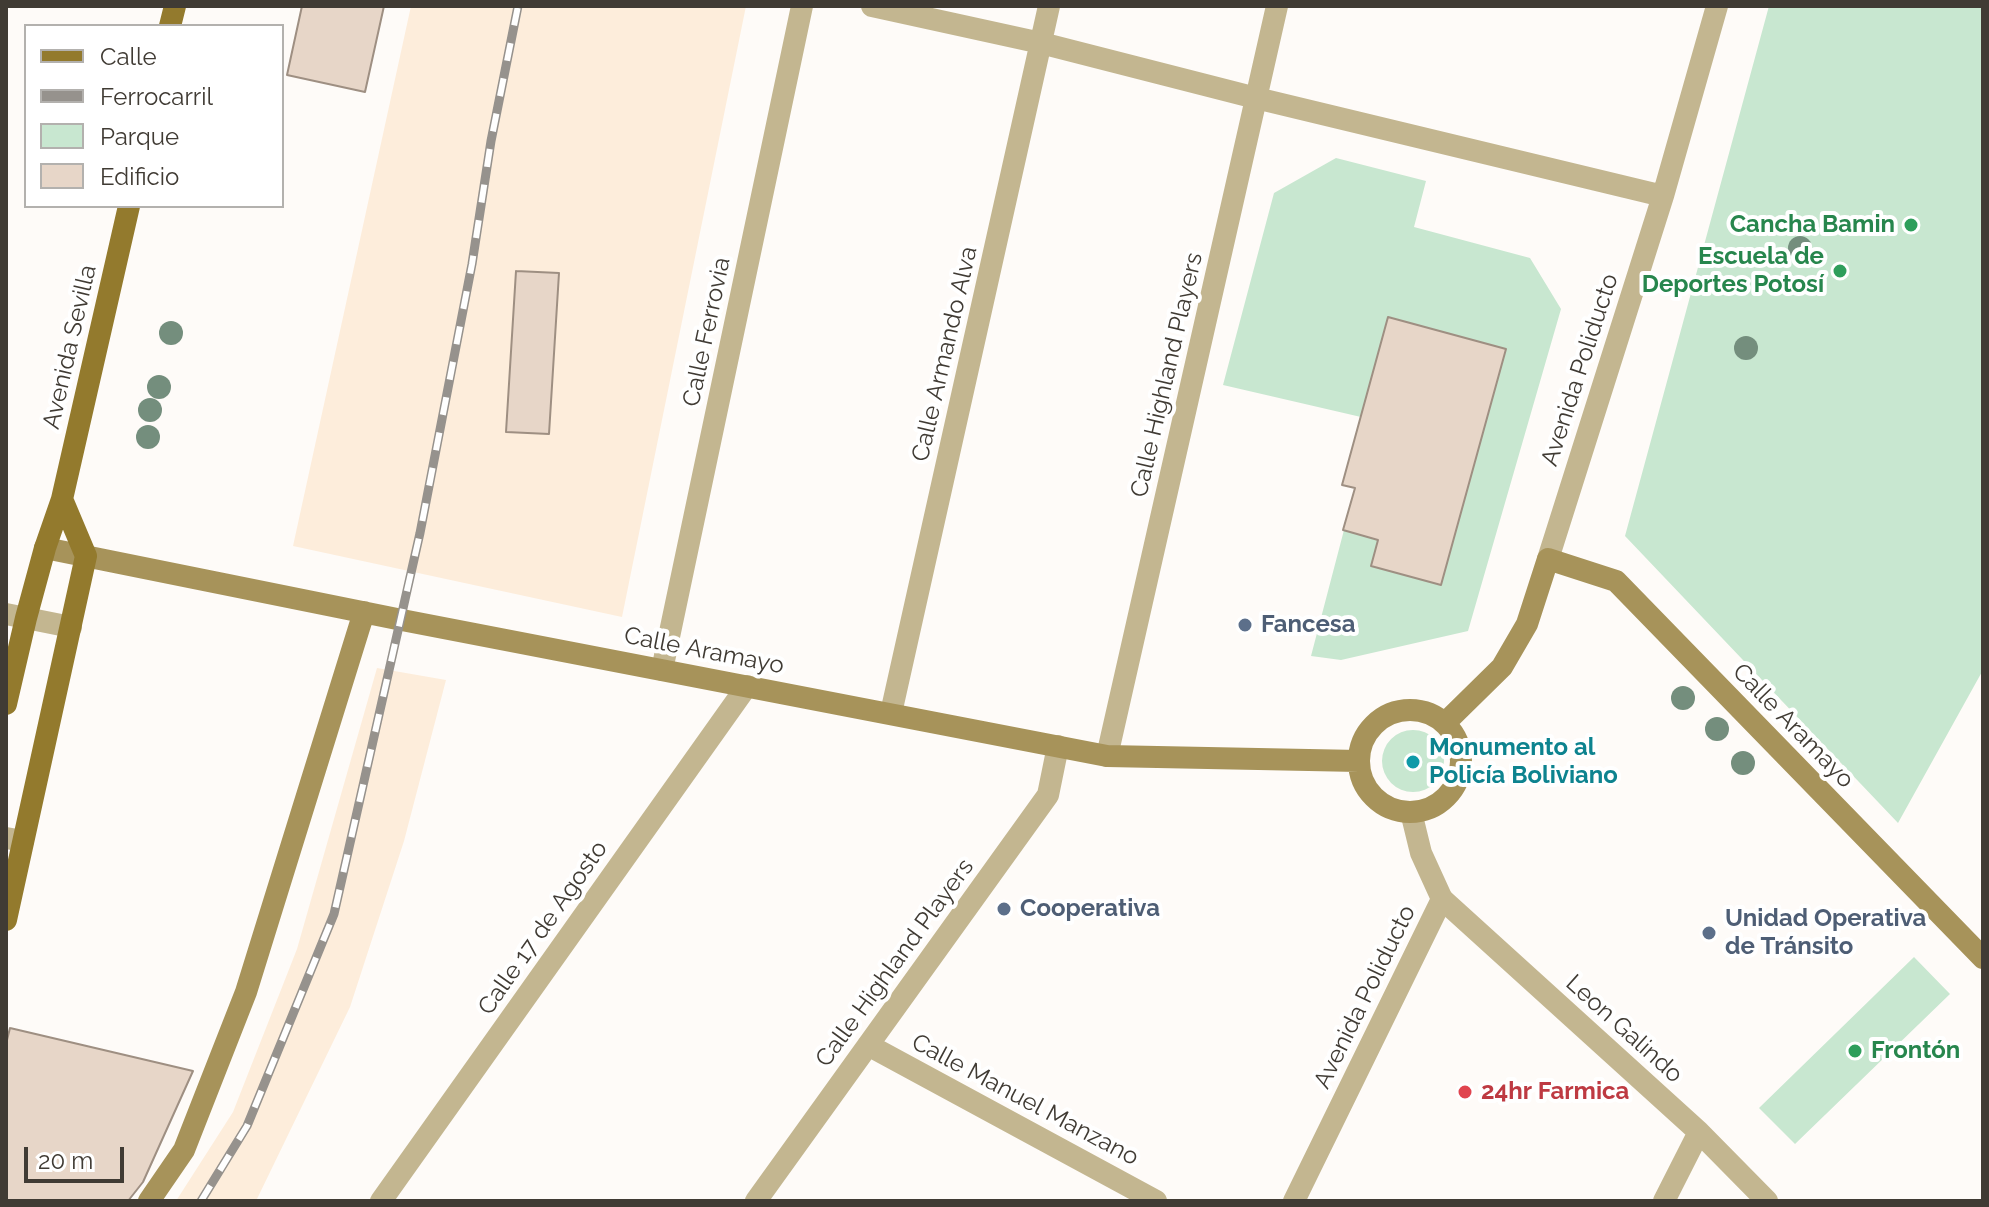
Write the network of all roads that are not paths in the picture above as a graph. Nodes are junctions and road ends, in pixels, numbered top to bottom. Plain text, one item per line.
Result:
1 (802, 6) edge
2 (872, 6) edge
3 (1049, 6) edge
4 (1277, 6) edge
5 (1717, 6) edge
6 (1041, 43) junction
7 (1256, 98) junction
8 (1663, 196) junction
9 (129, 208) edge
10 (62, 499) junction
11 (45, 548) junction
12 (86, 556) junction
13 (1548, 559) junction
14 (364, 612) junction
15 (16, 616) edge
16 (71, 627) junction
17 (662, 670) junction
18 (747, 686) junction
19 (6, 704) edge
20 (891, 713) junction
21 (1445, 723) junction
22 (1058, 746) junction
23 (1107, 756) junction
24 (1359, 761) junction
25 (1411, 812) junction
26 (15, 839) edge
27 (1442, 899) junction
28 (6, 920) edge
29 (1983, 958) edge
30 (868, 1045) junction
31 (1699, 1132) junction
32 (149, 1201) edge
33 (381, 1201) edge
34 (756, 1201) edge
35 (1156, 1201) edge
36 (1294, 1201) edge
37 (1664, 1201) edge
38 (1767, 1201) edge

1 - 17 street, Calle Ferrovia
2 - 6 street
3 - 6 street, Calle Armando Alva
4 - 7 street, Calle Highland Players
5 - 8 street, Avenida Poliducto
6 - 7 street
6 - 20 street, Calle Armando Alva
7 - 8 street
7 - 23 street, Calle Highland Players
8 - 13 street, Avenida Poliducto
9 - 10 main road, Avenida Sevilla
10 - 11 main road, Avenida Sevilla
10 - 12 main road
11 - 12 main road, Calle Aramayo
11 - 15 main road, Avenida Sevilla
12 - 14 main road, Calle Aramayo
12 - 16 main road
13 - 21 main road, Avenida Poliducto
13 - 29 main road, Calle Aramayo
14 - 17 main road, Calle Aramayo
14 - 32 main road
15 - 16 street
15 - 19 main road, Avenida Sevilla
16 - 26 main road
17 - 18 main road, Calle Aramayo
18 - 20 main road, Calle Aramayo
18 - 33 street, Calle 17 de Agosto
20 - 22 main road, Calle Aramayo
21 - 24 main road
21 - 25 main road
22 - 23 main road, Calle Aramayo
22 - 30 street, Calle Highland Players
23 - 24 main road, Calle Aramayo
24 - 25 main road
25 - 27 street, Avenida Poliducto
26 - 28 main road
27 - 31 street, Leon Galindo
27 - 36 street, Avenida Poliducto
30 - 34 street, Calle Highland Players
30 - 35 street, Calle Manuel Manzano
31 - 37 street
31 - 38 street, Leon Galindo

